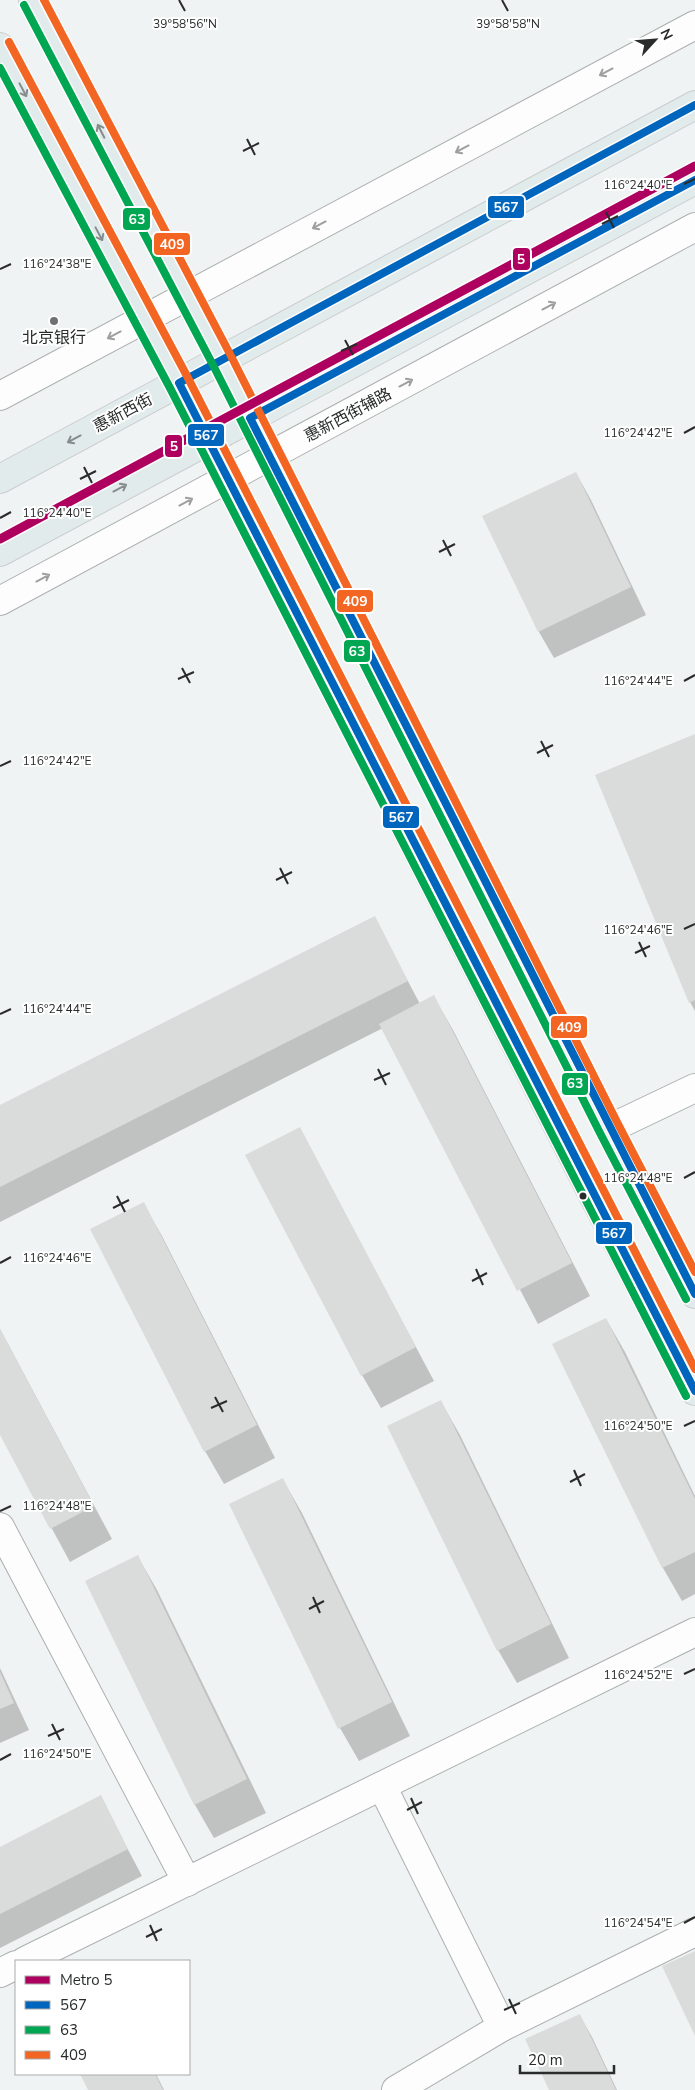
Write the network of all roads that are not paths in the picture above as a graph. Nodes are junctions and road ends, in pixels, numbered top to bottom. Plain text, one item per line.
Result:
1 (33, 0) edge
2 (695, 25) edge
3 (0, 47) edge
4 (695, 105) edge
5 (695, 180) edge
6 (695, 227) edge
7 (187, 296) junction
8 (144, 319) junction
9 (222, 360) junction
10 (179, 383) junction
11 (0, 396) edge
12 (250, 418) junction
13 (207, 441) junction
14 (269, 457) junction
15 (228, 479) junction
16 (0, 480) edge
17 (0, 552) edge
18 (0, 601) edge
19 (695, 1088) edge
20 (609, 1129) junction
21 (695, 1294) edge
22 (695, 1391) edge
23 (0, 1527) edge
24 (695, 1632) edge
25 (382, 1786) junction
26 (186, 1882) junction
27 (695, 1932) edge
28 (27, 1960) edge
29 (15, 1966) edge
30 (0, 1974) edge
31 (502, 2027) junction
32 (396, 2090) edge

7 -> 1 main road
2 -> 7 street
3 -> 8 main road
4 - 9 main road, 惠新西街
5 - 12 main road
14 -> 6 street, 惠新西街辅路
7 - 8 street
7 - 9 main road
8 - 10 main road
8 -> 11 street
9 - 10 main road, 惠新西街
9 - 12 main road
10 - 13 main road
10 -> 16 main road, 惠新西街
12 - 13 main road
12 - 14 main road
13 - 15 main road
17 -> 13 main road
14 - 15 street, 惠新西街辅路
14 - 20 main road
18 -> 15 street, 惠新西街辅路
15 - 22 main road
19 - 20 street
20 - 21 main road
23 - 26 street
24 - 25 street
25 - 26 street
25 - 31 street
26 - 28 street
27 - 31 street
29 - 30 street
31 - 32 street

